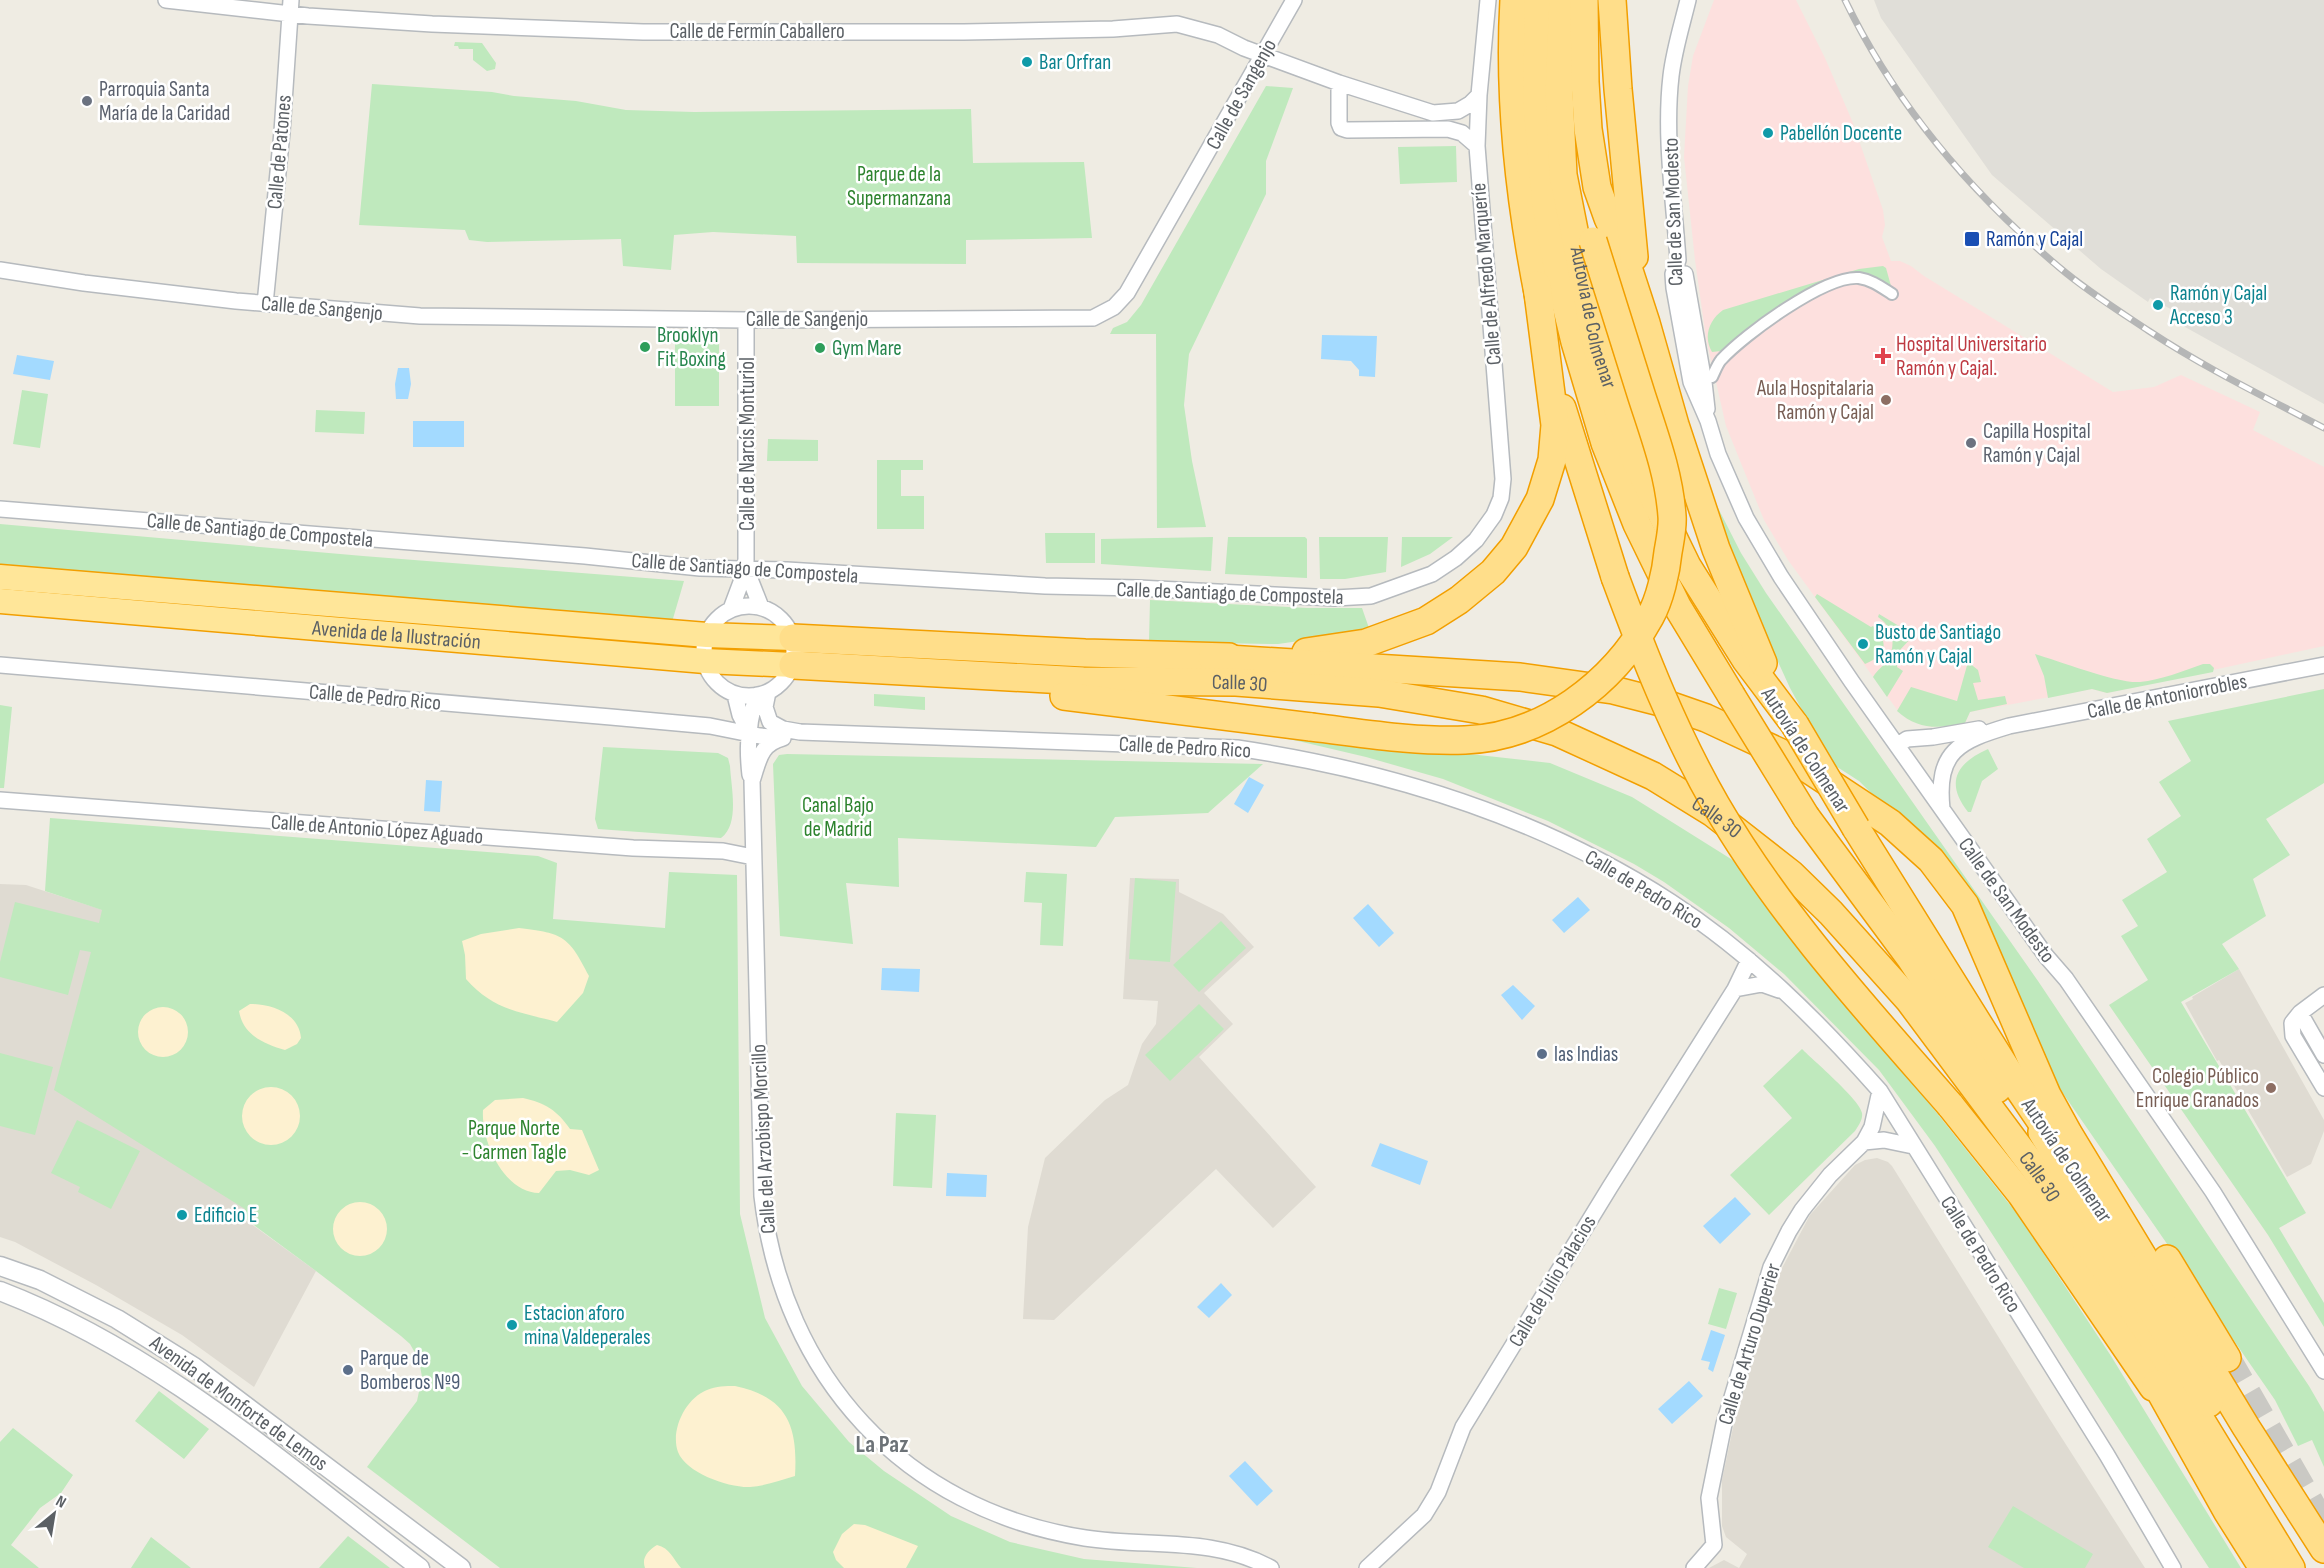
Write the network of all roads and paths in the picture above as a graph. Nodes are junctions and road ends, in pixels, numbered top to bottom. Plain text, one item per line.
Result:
1 (166, 0) edge
2 (1294, 0) edge
3 (1488, 0) edge
4 (1514, 0) edge
5 (1538, 0) edge
6 (1563, 0) edge
7 (1584, 0) edge
8 (1612, 0) edge
9 (1688, 0) edge
10 (291, 7) edge
11 (1562, 29) junction
12 (1263, 55) junction
13 (1339, 83) junction
14 (1479, 95) junction
15 (1433, 113) junction
16 (1436, 129) junction
17 (1477, 146) junction
18 (1679, 269) junction
19 (0, 270) edge
20 (1537, 285) junction
21 (1892, 294) dead end
22 (265, 304) junction
23 (746, 320) junction
24 (1646, 323) junction
25 (1712, 376) dead end
26 (1708, 421) junction
27 (0, 509) edge
28 (1476, 540) joint
29 (746, 569) junction
30 (0, 577) edge
31 (0, 601) edge
32 (1677, 606) junction
33 (761, 607) junction
34 (731, 609) junction
35 (707, 635) junction
36 (793, 652) junction
37 (1212, 658) junction
38 (705, 661) junction
39 (0, 665) edge
40 (2324, 665) edge
41 (834, 667) junction
42 (735, 694) junction
43 (763, 694) junction
44 (1795, 725) junction
45 (2009, 726) junction
46 (749, 732) junction
47 (800, 732) junction
48 (783, 738) junction
49 (1898, 745) junction
50 (752, 781) junction
51 (0, 800) edge
52 (1942, 809) junction
53 (753, 857) junction
54 (1749, 960) junction
55 (1735, 988) junction
56 (1780, 990) junction
57 (2324, 995) edge
58 (2300, 1013) junction
59 (2025, 1039) junction
60 (2324, 1055) edge
61 (2324, 1088) edge
62 (2019, 1089) junction
63 (1880, 1091) junction
64 (1864, 1142) junction
65 (1913, 1146) junction
66 (0, 1266) edge
67 (0, 1291) edge
68 (2227, 1358) tunnel mouth
69 (2324, 1371) edge
70 (2193, 1427) junction
71 (2246, 1427) junction
72 (2324, 1549) edge
73 (420, 1568) edge
74 (461, 1568) edge
75 (1271, 1568) edge
76 (1367, 1568) edge
77 (1694, 1568) edge
78 (2173, 1568) edge
79 (2263, 1568) edge
80 (2291, 1568) edge
81 (2310, 1568) edge

1 - 10 street, Calle de Fermín Caballero
2 - 12 street, Calle de Sangenjo
3 - 14 street, Calle de Alfredo Marqueríe
4 - 20 highway
5 - 32 highway, Autovía de Colmenar
6 - 11 highway, Autovía de Colmenar
7 - 24 highway
8 - 24 highway
9 - 18 street, Calle de San Modesto
10 - 12 street, Calle de Fermín Caballero
10 - 22 street, Calle de Patones
11 - 41 highway, bridge
11 - 44 highway, Autovía de Colmenar
12 - 13 street, Calle de Fermín Caballero
12 - 23 street, Calle de Sangenjo
13 - 15 street, Calle de Fermín Caballero
13 - 16 street
14 - 15 street, Calle de Fermín Caballero
14 - 17 street, Calle de Alfredo Marqueríe
15 - 16 street
16 - 17 street
17 - 28 street, Calle de Alfredo Marqueríe
18 - 26 street, Calle de San Modesto
18 - 26 street, Calle de San Modesto
19 - 22 street, Calle de Sangenjo
20 - 32 highway
20 - 37 highway
20 - 70 highway, bridge
21 - 25 street
22 - 23 street, Calle de Sangenjo
23 - 29 street, Calle de Narcís Monturiol
24 - 44 highway
26 - 49 street, Calle de San Modesto
27 - 29 street, Calle de Santiago de Compostela
28 - 29 street, Calle de Santiago de Compostela
29 - 33 street, Calle de Narcís Monturiol
29 - 34 street, Calle de Narcís Monturiol
30 - 35 highway, Avenida de la Ilustración
31 - 38 highway, Avenida de la Ilustración
32 - 70 highway, Autovía de Colmenar, bridge
33 - 34 street
33 - 36 street
34 - 35 street
35 - 36 highway, Avenida de la Ilustración
35 - 38 street
36 - 37 highway
36 - 38 highway, Avenida de la Ilustración
36 - 41 highway, Calle 30
36 - 43 street
37 - 59 highway, Calle 30
38 - 42 street
39 - 46 street, Calle de Pedro Rico
40 - 45 street, Calle de Antoniorrobles
41 - 70 highway, Calle 30
42 - 43 street
42 - 46 street
43 - 46 street, Calle del Arzobispo Morcillo
43 - 47 street, Calle de Pedro Rico
44 - 62 highway, Autovía de Colmenar, bridge
45 - 49 street, Calle de Antoniorrobles
45 - 52 street, Calle de Antoniorrobles
46 - 48 street, Calle de Pedro Rico
46 - 50 street, Calle del Arzobispo Morcillo
47 - 48 street, Calle de Pedro Rico
47 - 54 street, Calle de Pedro Rico
48 - 50 street, Calle del Arzobispo Morcillo
49 - 52 street, Calle de San Modesto
50 - 53 street, Calle del Arzobispo Morcillo
51 - 53 street, Calle de Antonio López Aguado
52 - 69 street, Calle de San Modesto
53 - 75 street, Calle del Arzobispo Morcillo
54 - 55 street, Calle de Julio Palacios
54 - 56 street, Calle de Pedro Rico
55 - 56 street
55 - 76 street, Calle de Julio Palacios
56 - 63 street, Calle de Pedro Rico
57 - 58 street
58 - 60 street
58 - 61 street
59 - 68 highway
59 - 71 highway, Calle 30
62 - 71 highway, Autovía de Colmenar
62 - 81 highway
63 - 64 street, Calle de Arturo Duperier
63 - 65 street, Calle de Pedro Rico
64 - 65 street
64 - 77 street, Calle de Arturo Duperier
65 - 78 street, Calle de Pedro Rico
66 - 74 street, Avenida de Monforte de Lemos
67 - 73 street, Avenida de Monforte de Lemos
70 - 79 highway
70 - 80 highway, Calle 30
71 - 72 highway, Calle 30

